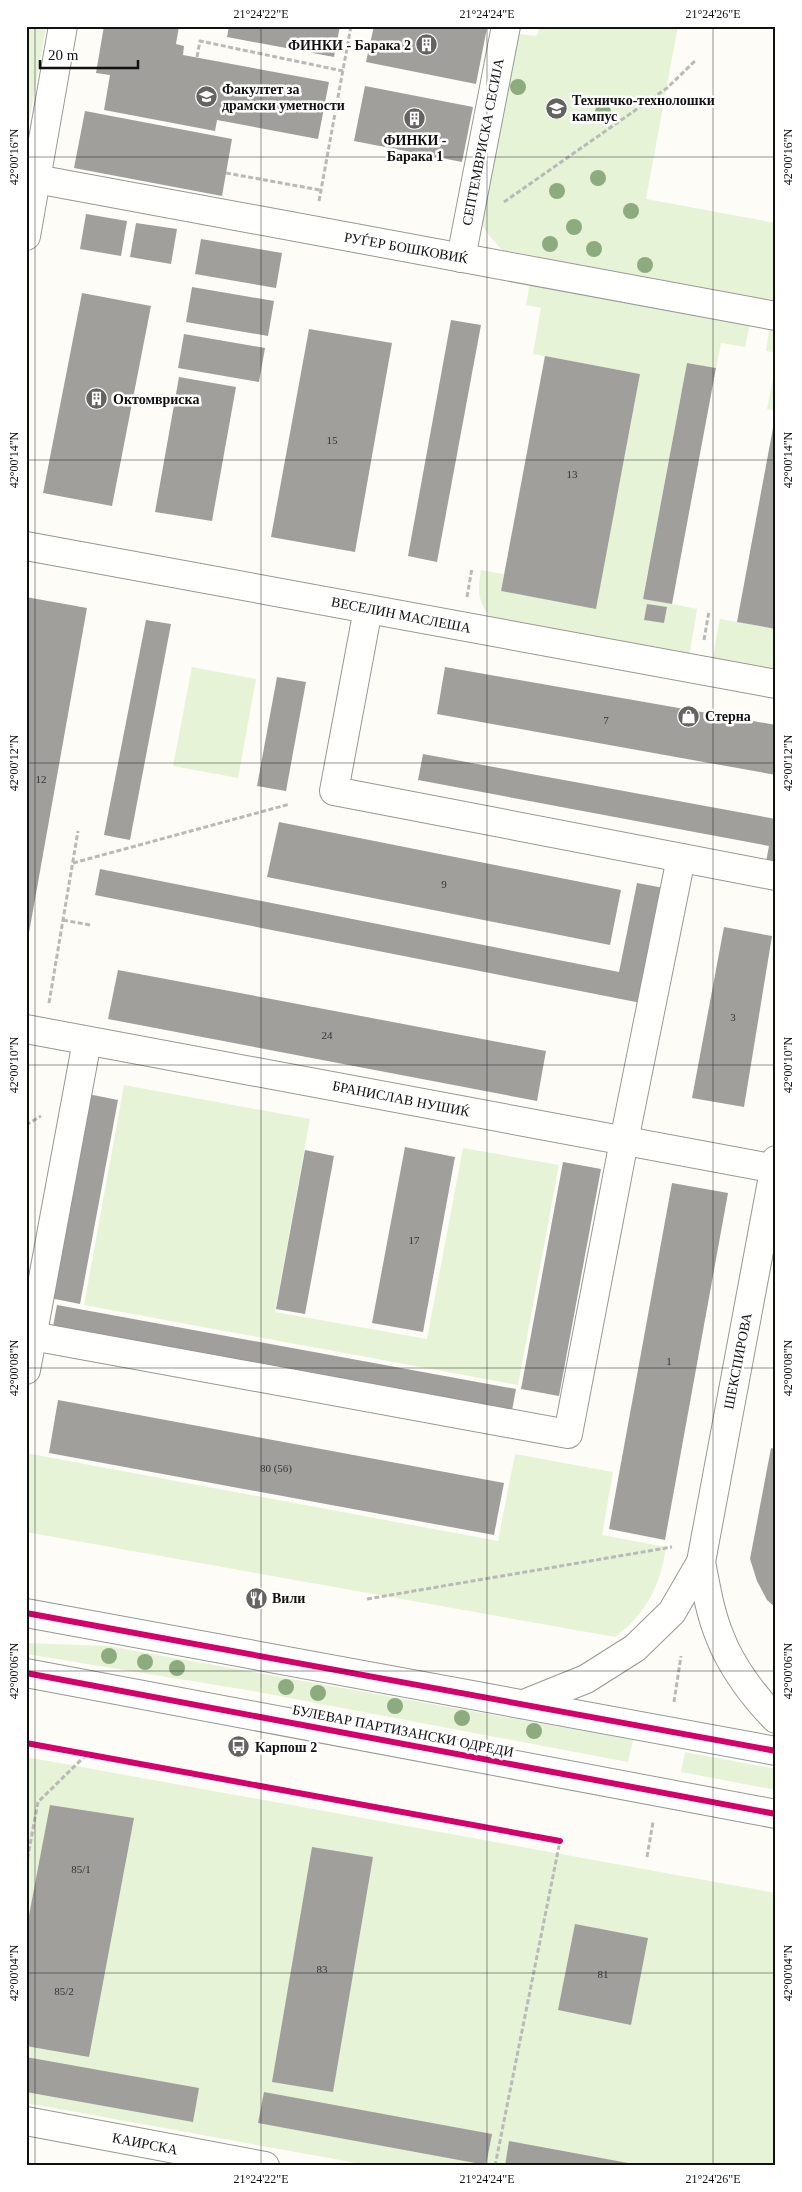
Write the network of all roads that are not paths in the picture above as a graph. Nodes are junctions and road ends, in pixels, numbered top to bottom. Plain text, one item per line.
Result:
1 (63, 26) edge
2 (506, 26) edge
3 (36, 179) junction
4 (26, 236) edge
5 (461, 258) junction
6 (776, 316) edge
7 (26, 546) edge
8 (368, 609) junction
9 (776, 684) edge
10 (681, 858) junction
11 (776, 876) edge
12 (35, 1031) edge
13 (87, 1041) junction
14 (624, 1141) junction
15 (775, 1166) edge
16 (32, 1336) junction
17 (26, 1370) edge
18 (703, 1552) junction
19 (26, 1612) edge
20 (26, 1673) edge
21 (524, 1704) junction
22 (776, 1719) edge
23 (776, 1751) edge
24 (776, 1814) edge
25 (26, 2121) edge
26 (265, 2166) edge

1 - 3 street
2 - 5 street, СЕПТЕМВРИСКА СЕСИЈА
3 - 4 street
3 - 5 street, РУЃЕР БОШКОВИЌ
5 - 6 street, РУЃЕР БОШКОВИЌ
7 - 8 street, ВЕСЕЛИН МАСЛЕША
8 - 9 street, ВЕСЕЛИН МАСЛЕША
8 - 10 street
10 - 11 street
10 - 14 street
12 - 13 street, БРАНИСЛАВ НУШИЌ
13 - 14 street, БРАНИСЛАВ НУШИЌ
13 - 16 street
14 - 15 street, БРАНИСЛАВ НУШИЌ
14 - 16 street
15 - 18 street, ШЕКСПИРОВА
16 - 17 street
18 - 21 street, ШЕКСПИРОВА
18 - 22 street, ШЕКСПИРОВА
19 - 21 street
20 - 24 street, БУЛЕВАР ПАРТИЗАНСКИ ОДРЕДИ
21 - 23 street
25 - 26 street, КАИРСКА

